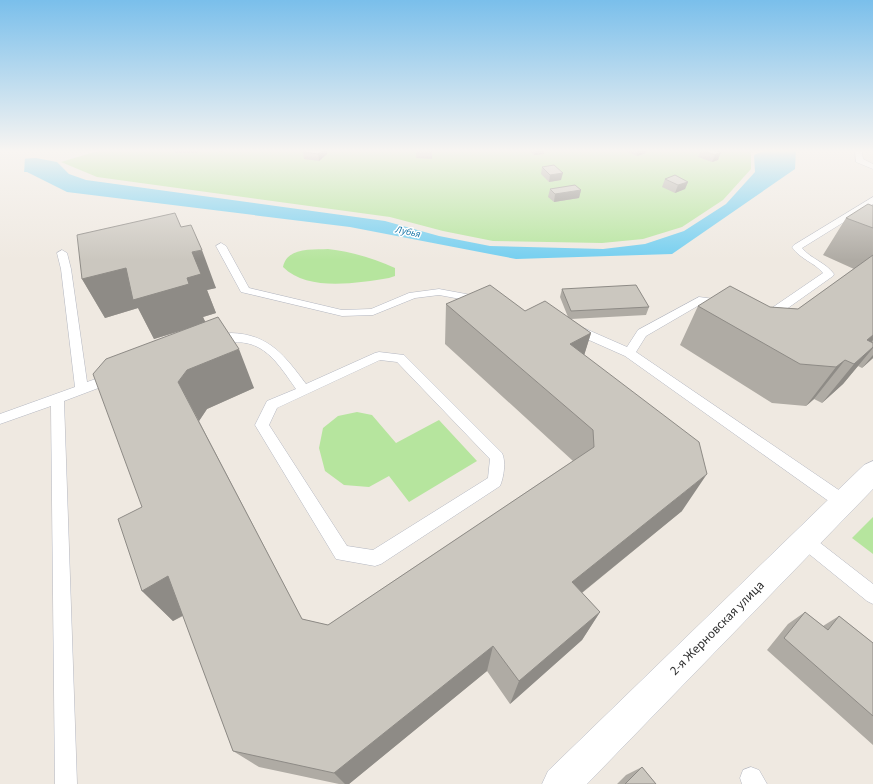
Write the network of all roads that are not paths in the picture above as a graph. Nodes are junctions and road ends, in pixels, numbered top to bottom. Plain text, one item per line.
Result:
1 (873, 200) edge
2 (221, 246) dead end
3 (62, 254) dead end
4 (493, 303) edge
5 (732, 310) edge
6 (758, 318) edge
7 (564, 325) edge
8 (202, 346) edge
9 (629, 353) junction
10 (125, 374) edge
11 (82, 390) junction
12 (304, 390) junction
13 (57, 398) junction
14 (0, 419) edge
15 (873, 472) edge
16 (843, 502) junction
17 (804, 540) junction
18 (873, 595) edge
19 (66, 784) edge
20 (561, 784) edge

1 - 6 lane
2 - 4 lane
3 - 11 lane
5 - 9 lane
7 - 9 lane
8 - 12 lane
9 - 16 lane
10 - 11 lane
11 - 13 lane
12 - 12 lane
13 - 14 lane
13 - 19 lane
15 - 16 street, 2-я Жерновская улица
16 - 17 street, 2-я Жерновская улица
17 - 18 lane
17 - 20 street, 2-я Жерновская улица

